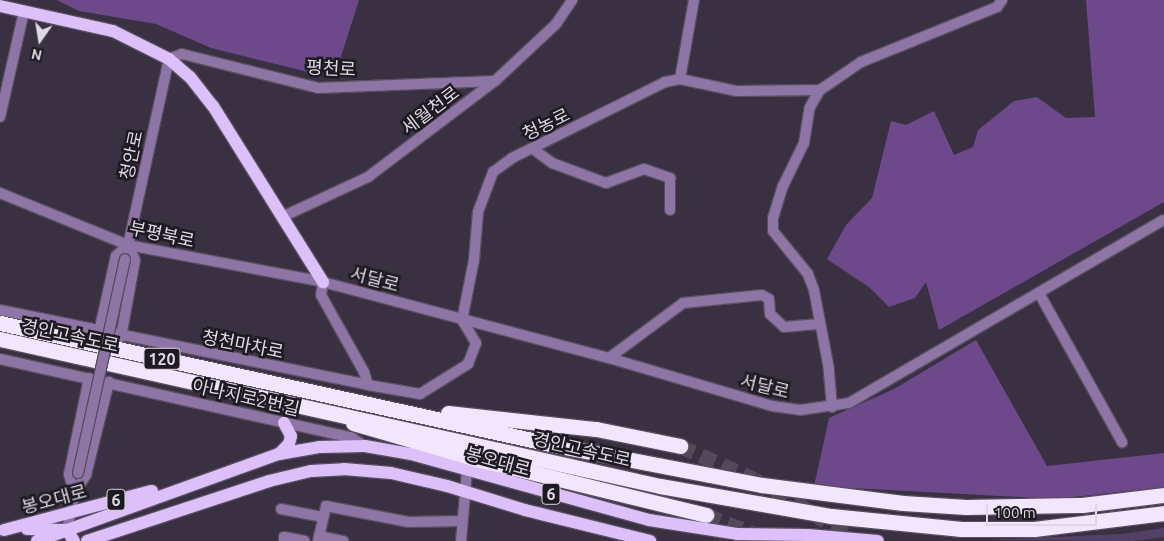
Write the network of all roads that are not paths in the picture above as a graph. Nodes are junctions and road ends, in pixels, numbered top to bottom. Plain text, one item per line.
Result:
1 (572, 0) edge
2 (694, 0) edge
3 (1002, 0) edge
4 (0, 6) edge
5 (24, 11) junction
6 (169, 59) junction
7 (680, 79) junction
8 (495, 81) junction
9 (820, 90) junction
10 (0, 116) edge
11 (533, 149) junction
12 (0, 193) edge
13 (670, 210) dead end
14 (284, 216) junction
15 (1164, 220) edge
16 (128, 245) junction
17 (324, 282) junction
18 (1039, 293) junction
19 (0, 310) edge
20 (462, 320) junction
21 (0, 323) edge
22 (820, 324) junction
23 (100, 332) junction
24 (121, 337) junction
25 (0, 339) edge
26 (609, 358) junction
27 (1, 359) edge
28 (0, 371) edge
29 (89, 378) junction
30 (109, 382) junction
31 (368, 385) junction
32 (323, 402) junction
33 (832, 407) junction
34 (284, 423) junction
35 (1122, 442) dead end
36 (366, 446) junction
37 (680, 446) tunnel mouth
38 (279, 454) junction
39 (228, 470) junction
40 (466, 471) junction
41 (463, 490) junction
42 (74, 492) junction
43 (1164, 495) edge
44 (281, 509) dead end
45 (70, 512) junction
46 (1164, 513) edge
47 (706, 515) tunnel mouth
48 (323, 517) junction
49 (462, 520) junction
50 (2, 530) edge
51 (71, 536) edge
52 (319, 539) edge
53 (37, 541) edge
54 (87, 541) edge
55 (284, 541) edge
56 (305, 541) edge
57 (343, 541) edge
58 (461, 541) edge
59 (650, 541) edge
60 (878, 541) edge

1 - 8 street, 세월천로
2 - 7 street
3 - 9 street
4 - 5 main road
5 - 6 main road
5 - 10 street
6 - 8 street, 평천로
6 - 14 main road
6 - 16 street, 청안로
7 - 9 street
7 - 11 street, 청농로
8 - 14 street, 세월천로
9 - 22 street
11 - 13 street
11 - 20 street, 청농로
12 - 16 street, 부평북로
14 - 17 main road
15 - 18 street, 서달로
16 - 17 street, 부평북로
16 - 23 street
16 - 24 street
16 - 42 street, 청안로, bridge
17 - 20 street, 서달로
17 - 31 street
18 - 33 street, 서달로
18 - 35 street
19 - 23 street, 청천마차로
20 - 26 street, 서달로
20 - 31 street, 청천마차로
21 - 32 highway, 경인고속도로 / 120
22 - 26 street
22 - 33 street
23 - 24 street, 청천마차로
24 - 31 street, 청천마차로
25 - 32 highway, 경인고속도로 / 120
26 - 33 street, 서달로
27 - 28 street
27 - 29 street, 아나지로2번길
29 - 30 street, 아나지로2번길
29 - 42 street
30 - 34 street, 아나지로2번길
30 - 42 street
32 - 37 highway
32 - 43 highway, 경인고속도로
32 - 46 highway, 경인고속도로
32 - 47 highway
34 - 36 street, 아나지로2번길
34 - 38 main road
36 - 38 main road, 봉오대로 / 6
36 - 40 main road, 봉오대로 / 6
38 - 39 main road, 봉오대로 / 6
39 - 45 main road, 봉오대로 / 6
39 - 51 main road, 봉오대로
40 - 41 street
40 - 60 main road, 봉오대로 / 6
41 - 49 street
41 - 54 main road, 6
41 - 59 main road, 6
42 - 45 street
44 - 48 street
45 - 50 main road, 봉오대로 / 6
45 - 51 street
48 - 49 street
48 - 52 street
49 - 58 street
50 - 51 main road, 6
51 - 53 main road, 봉오대로
52 - 57 street
55 - 56 street

